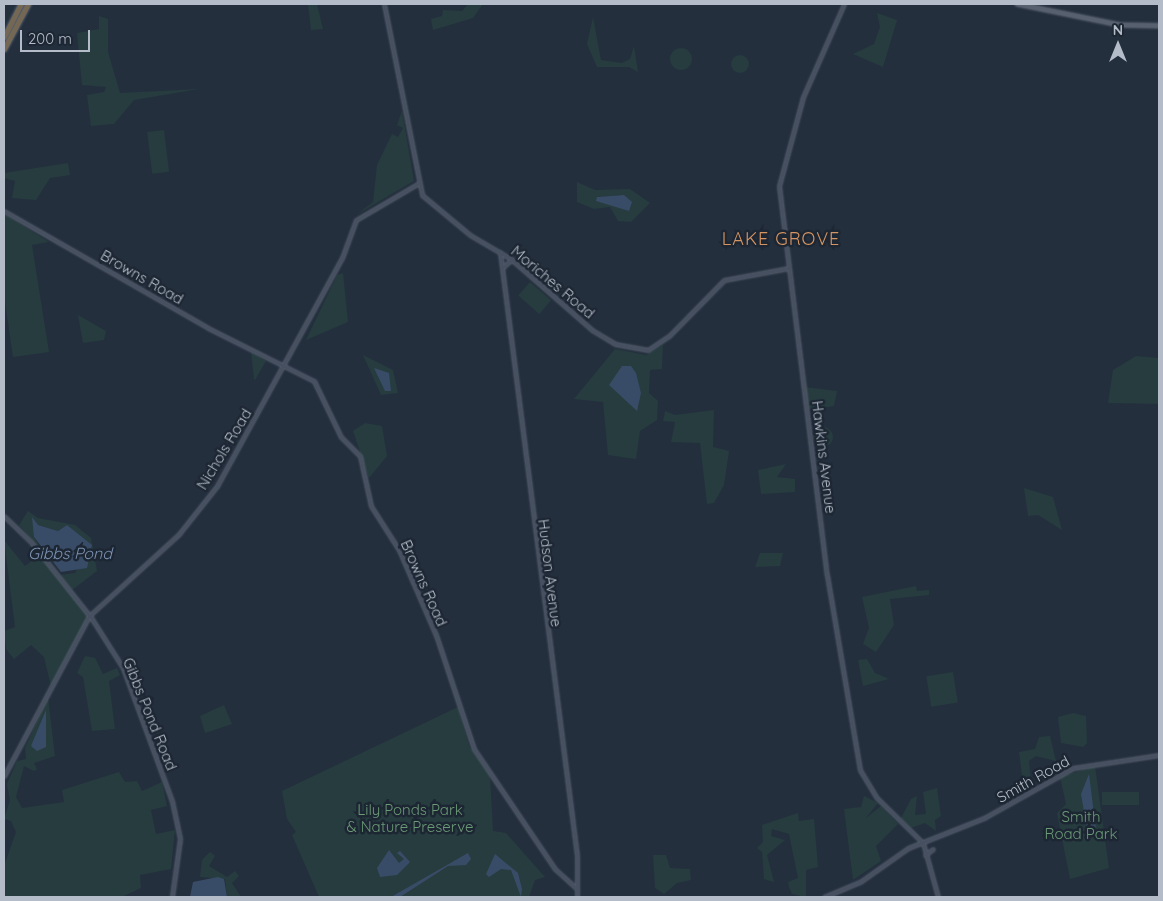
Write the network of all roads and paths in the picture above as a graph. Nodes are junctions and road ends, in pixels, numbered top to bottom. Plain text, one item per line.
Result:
1 (21, 4) edge
2 (28, 4) edge
3 (384, 4) edge
4 (844, 4) edge
5 (1017, 4) edge
6 (1159, 26) edge
7 (4, 37) edge
8 (4, 50) edge
9 (419, 183) junction
10 (4, 211) edge
11 (500, 252) junction
12 (512, 260) junction
13 (789, 268) junction
14 (502, 272) junction
15 (284, 365) junction
16 (4, 516) edge
17 (89, 616) junction
18 (1159, 755) edge
19 (4, 776) edge
20 (923, 843) junction
21 (933, 849) dead end
22 (925, 856) junction
23 (577, 889) junction
24 (172, 897) edge
25 (577, 897) edge
26 (824, 897) edge
27 (938, 897) edge

1 - 7 highway
2 - 8 highway
3 - 9 street, Moriches Road
4 - 13 street, Hawkins Avenue
5 - 6 main road
9 - 11 street, Moriches Road
9 - 15 street, Nichols Road
10 - 15 street, Browns Road
11 - 12 street, Moriches Road
11 - 14 street, Hudson Avenue
12 - 13 street, Moriches Road
12 - 14 street
13 - 20 street, Hawkins Avenue
14 - 23 street, Hudson Avenue
15 - 17 street, Nichols Road
15 - 23 street, Browns Road
16 - 17 street, Gibbs Pond Road
17 - 19 street, Nichols Road
17 - 24 street, Gibbs Pond Road
18 - 20 street, Smith Road
20 - 22 street
20 - 26 street, Smith Road
21 - 22 street
22 - 27 street
23 - 25 street, Hudson Avenue

